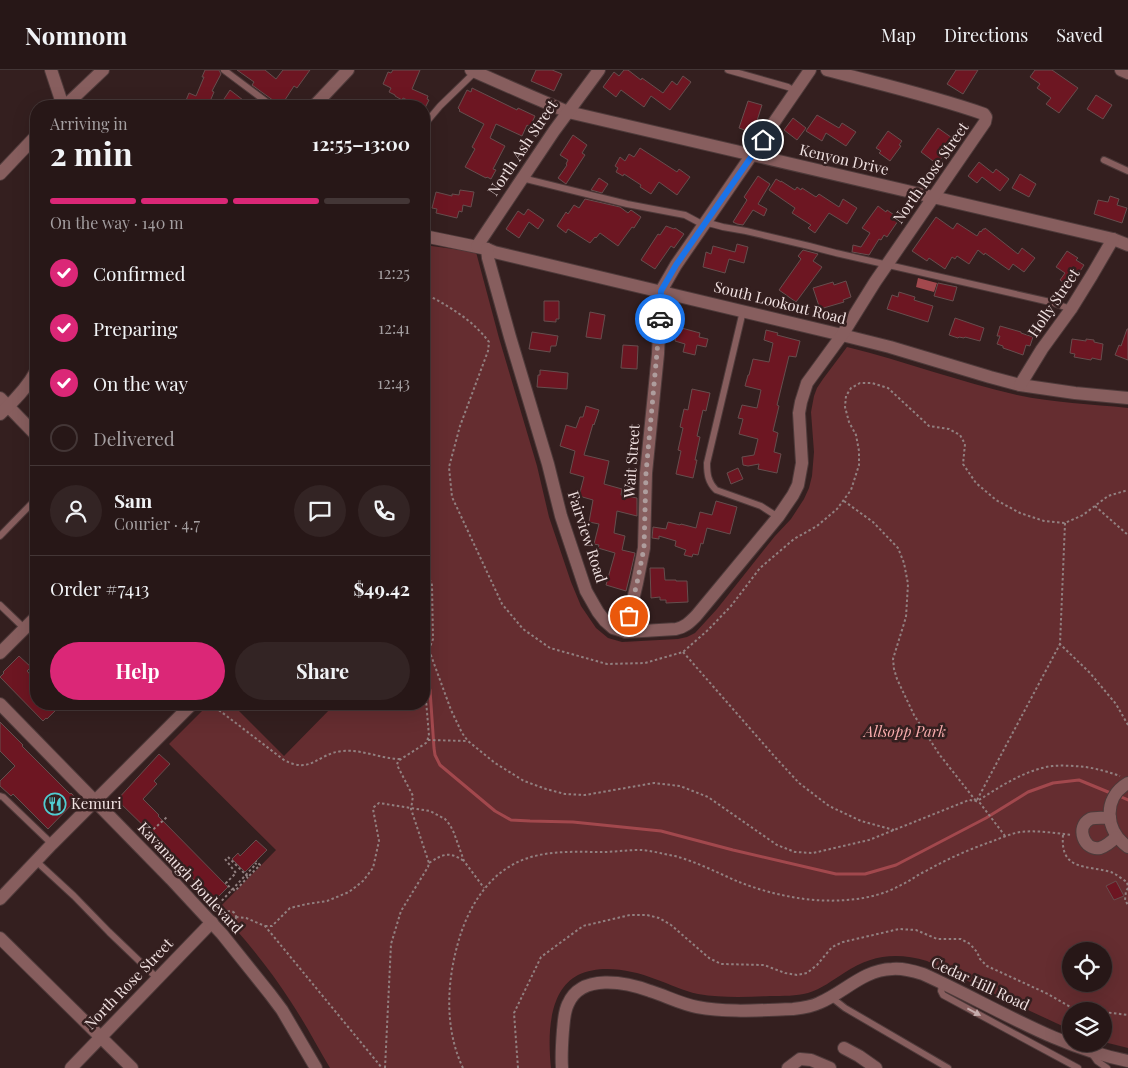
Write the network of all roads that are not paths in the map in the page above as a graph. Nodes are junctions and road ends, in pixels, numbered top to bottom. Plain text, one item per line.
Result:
1 (51, 70) edge
2 (103, 70) edge
3 (224, 70) edge
4 (348, 70) edge
5 (599, 70) edge
6 (728, 70) edge
7 (810, 70) edge
8 (827, 70) edge
9 (1120, 70) edge
10 (473, 71) edge
11 (1128, 73) edge
12 (795, 91) junction
13 (62, 100) edge
14 (70, 100) edge
15 (264, 100) edge
16 (320, 100) edge
17 (568, 112) junction
18 (430, 118) edge
19 (30, 142) edge
20 (752, 156) junction
21 (1104, 160) dead end
22 (1128, 171) edge
23 (0, 174) edge
24 (522, 178) junction
25 (934, 197) junction
26 (705, 223) junction
27 (430, 237) edge
28 (1113, 239) junction
29 (1128, 244) edge
30 (482, 248) junction
31 (887, 265) junction
32 (661, 291) junction
33 (1071, 309) junction
34 (743, 312) junction
35 (842, 335) junction
36 (30, 382) edge
37 (1020, 385) junction
38 (1128, 398) edge
39 (3, 406) edge
40 (30, 430) edge
41 (30, 505) edge
42 (778, 517) junction
43 (0, 536) edge
44 (0, 605) edge
45 (30, 624) edge
46 (24, 629) junction
47 (626, 632) junction
48 (0, 653) edge
49 (0, 704) edge
50 (186, 710) edge
51 (1124, 780) edge
52 (0, 796) edge
53 (95, 801) junction
54 (1110, 818) junction
55 (1116, 837) junction
56 (52, 844) junction
57 (1128, 847) edge
58 (36, 861) junction
59 (0, 899) edge
60 (212, 922) junction
61 (0, 938) edge
62 (157, 978) junction
63 (942, 982) junction
64 (831, 997) junction
65 (100, 1037) junction
66 (1062, 1040) edge
67 (844, 1048) dead end
68 (1090, 1052) edge
69 (1095, 1052) edge
70 (1128, 1061) edge
71 (71, 1068) edge
72 (132, 1068) edge
73 (316, 1068) edge
74 (562, 1068) edge
75 (788, 1068) edge
76 (830, 1068) edge
77 (876, 1068) edge
78 (948, 1068) edge
79 (1078, 1068) edge
80 (1107, 1068) edge

1 - 13 street
2 - 14 street
3 - 15 lane
4 - 16 street
5 - 17 street, North Ash Street
6 - 12 lane
7 - 12 street
8 - 25 street, North Rose Street
9 - 11 street
10 - 17 street, Kenyon Drive
10 - 18 lane
12 - 20 street
17 - 20 street, Kenyon Drive
17 - 24 street, North Ash Street
19 - 23 street
20 - 25 street, Kenyon Drive
20 - 26 street
21 - 22 lane
24 - 26 lane
24 - 30 street, North Ash Street
25 - 28 street, Kenyon Drive
25 - 31 street, North Rose Street
26 - 31 lane
26 - 32 street
27 - 30 street, South Lookout Road
28 - 29 street, Kenyon Drive
28 - 33 street, Holly Street
30 - 32 street, South Lookout Road
30 - 47 street, Fairview Road
31 - 33 lane
31 - 35 street, North Rose Street
32 - 34 street, South Lookout Road
32 - 47 street, Wait Street
33 - 37 street, Holly Street
34 - 35 street, South Lookout Road
34 - 42 lane
35 - 37 street, South Lookout Road
35 - 42 street
36 - 39 street
37 - 38 street, South Lookout Road
39 - 40 street
41 - 43 lane
42 - 47 street
44 - 46 lane
45 - 46 street
46 - 48 street
49 - 53 street, Kavanaugh Boulevard
50 - 53 street
51 - 54 street
52 - 56 lane
53 - 56 street
53 - 60 street, Kavanaugh Boulevard
54 - 55 street
54 - 55 street
55 - 57 street
56 - 58 street
58 - 59 street
58 - 62 lane
60 - 62 street, North Rose Street
60 - 73 street, Kavanaugh Boulevard
61 - 65 street
62 - 65 street, North Rose Street
63 - 64 street, Cedar Hill Road
63 - 66 street, Cedar Hill Road
63 -> 79 lane
64 - 74 street, Cedar Hill Road
64 - 78 lane
65 - 71 street, North Rose Street
65 - 72 street
67 - 77 street
68 - 80 lane
69 - 70 street, Cedar Hill Road
75 - 76 street

